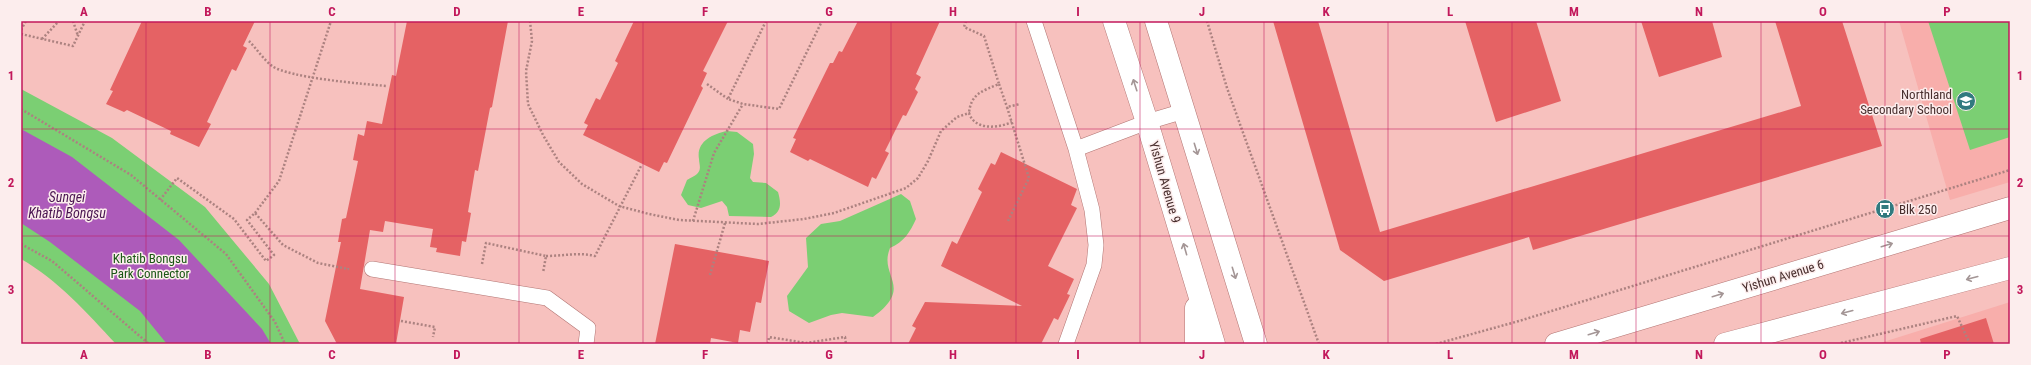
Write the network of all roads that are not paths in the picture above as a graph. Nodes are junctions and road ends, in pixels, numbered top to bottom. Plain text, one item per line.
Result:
1 (1034, 21) edge
2 (1114, 21) edge
3 (1156, 21) edge
4 (1184, 111) junction
5 (1148, 122) junction
6 (1076, 149) junction
7 (2010, 208) edge
8 (2010, 268) edge
9 (372, 269) dead end
10 (1196, 287) junction
11 (586, 344) edge
12 (1066, 344) edge
13 (1196, 344) edge
14 (1214, 344) edge
15 (1256, 344) edge
16 (1556, 344) edge
17 (1725, 344) edge

1 - 6 lane
5 -> 2 main road, Yishun Avenue 9
3 - 4 main road
4 - 5 lane
4 -> 15 main road
5 - 6 lane
10 -> 5 main road, Yishun Avenue 9
6 - 12 lane
16 -> 7 main road, Yishun Avenue 6
8 -> 17 main road
9 - 11 lane
10 - 13 main road
10 - 14 main road, Yishun Avenue 9

